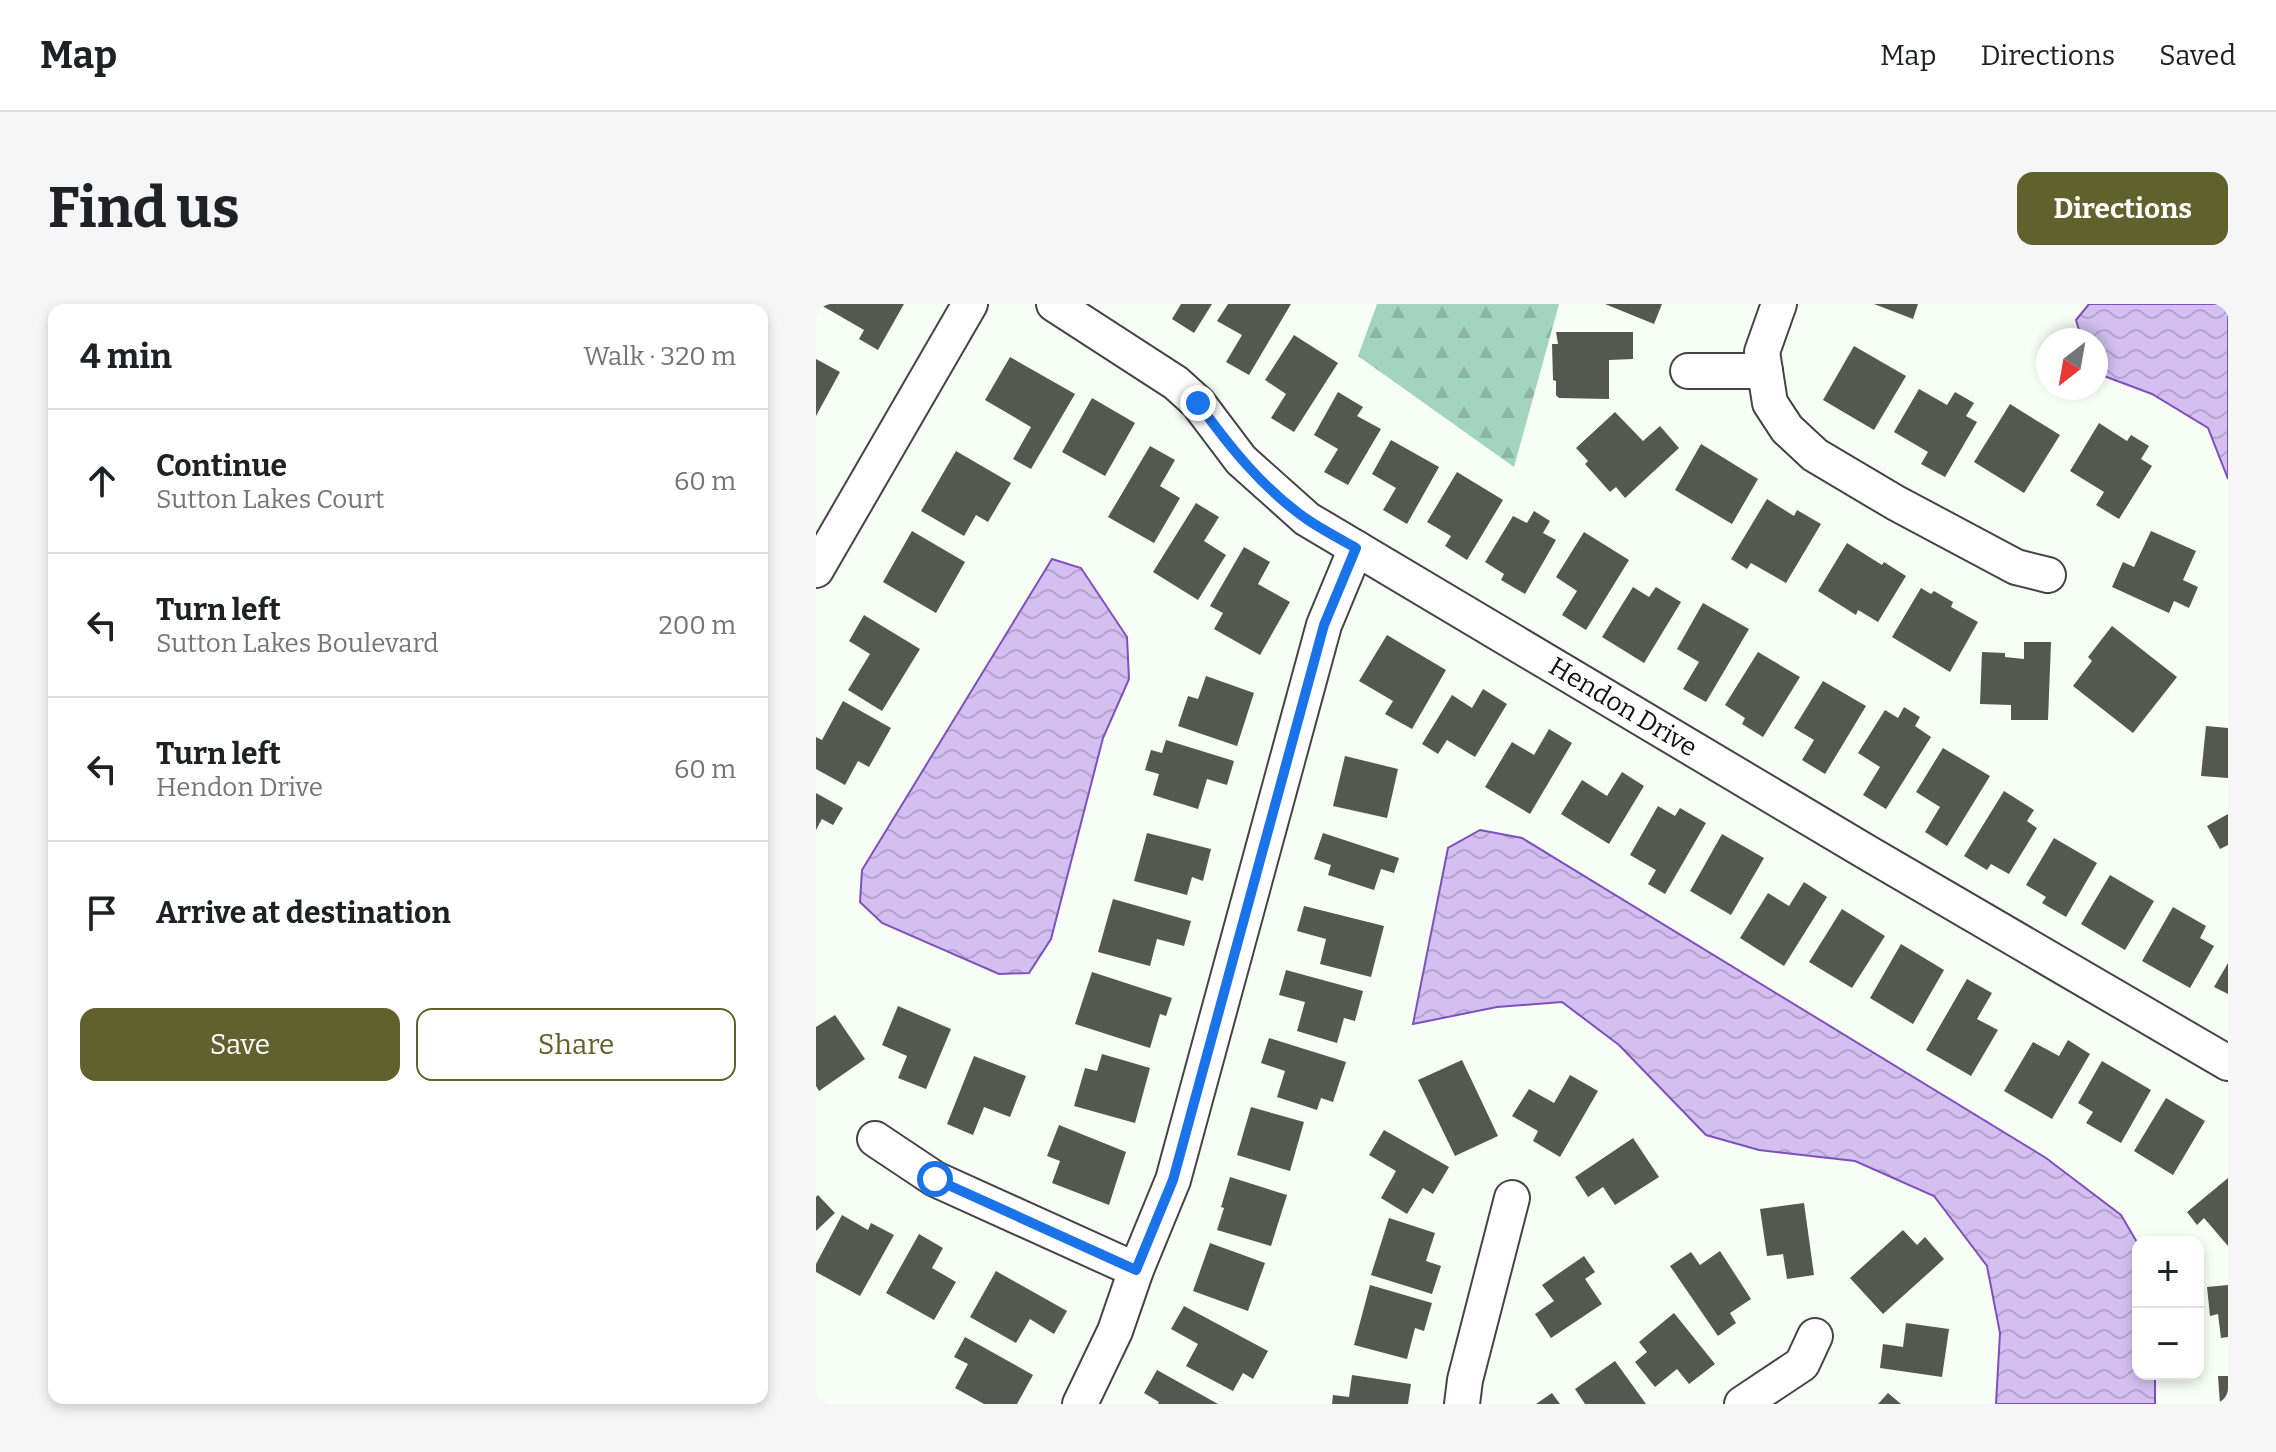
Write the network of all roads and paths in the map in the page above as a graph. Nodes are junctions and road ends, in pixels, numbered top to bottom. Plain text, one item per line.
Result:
1 (970, 304) edge
2 (1054, 304) edge
3 (1779, 304) edge
4 (1688, 371) dead end
5 (1765, 371) junction
6 (1356, 548) junction
7 (816, 570) edge
8 (2048, 575) dead end
9 (2228, 1063) edge
10 (875, 1139) dead end
11 (1512, 1198) dead end
12 (1136, 1270) junction
13 (1815, 1336) dead end
14 (1080, 1404) edge
15 (1462, 1404) edge
16 (1742, 1404) edge

1 - 7 street
2 - 6 street, Hendon Drive
3 - 5 street
4 - 5 street
5 - 8 street
6 - 9 street, Hendon Drive
6 - 12 street
10 - 12 street
11 - 15 street
12 - 14 street
13 - 16 street

